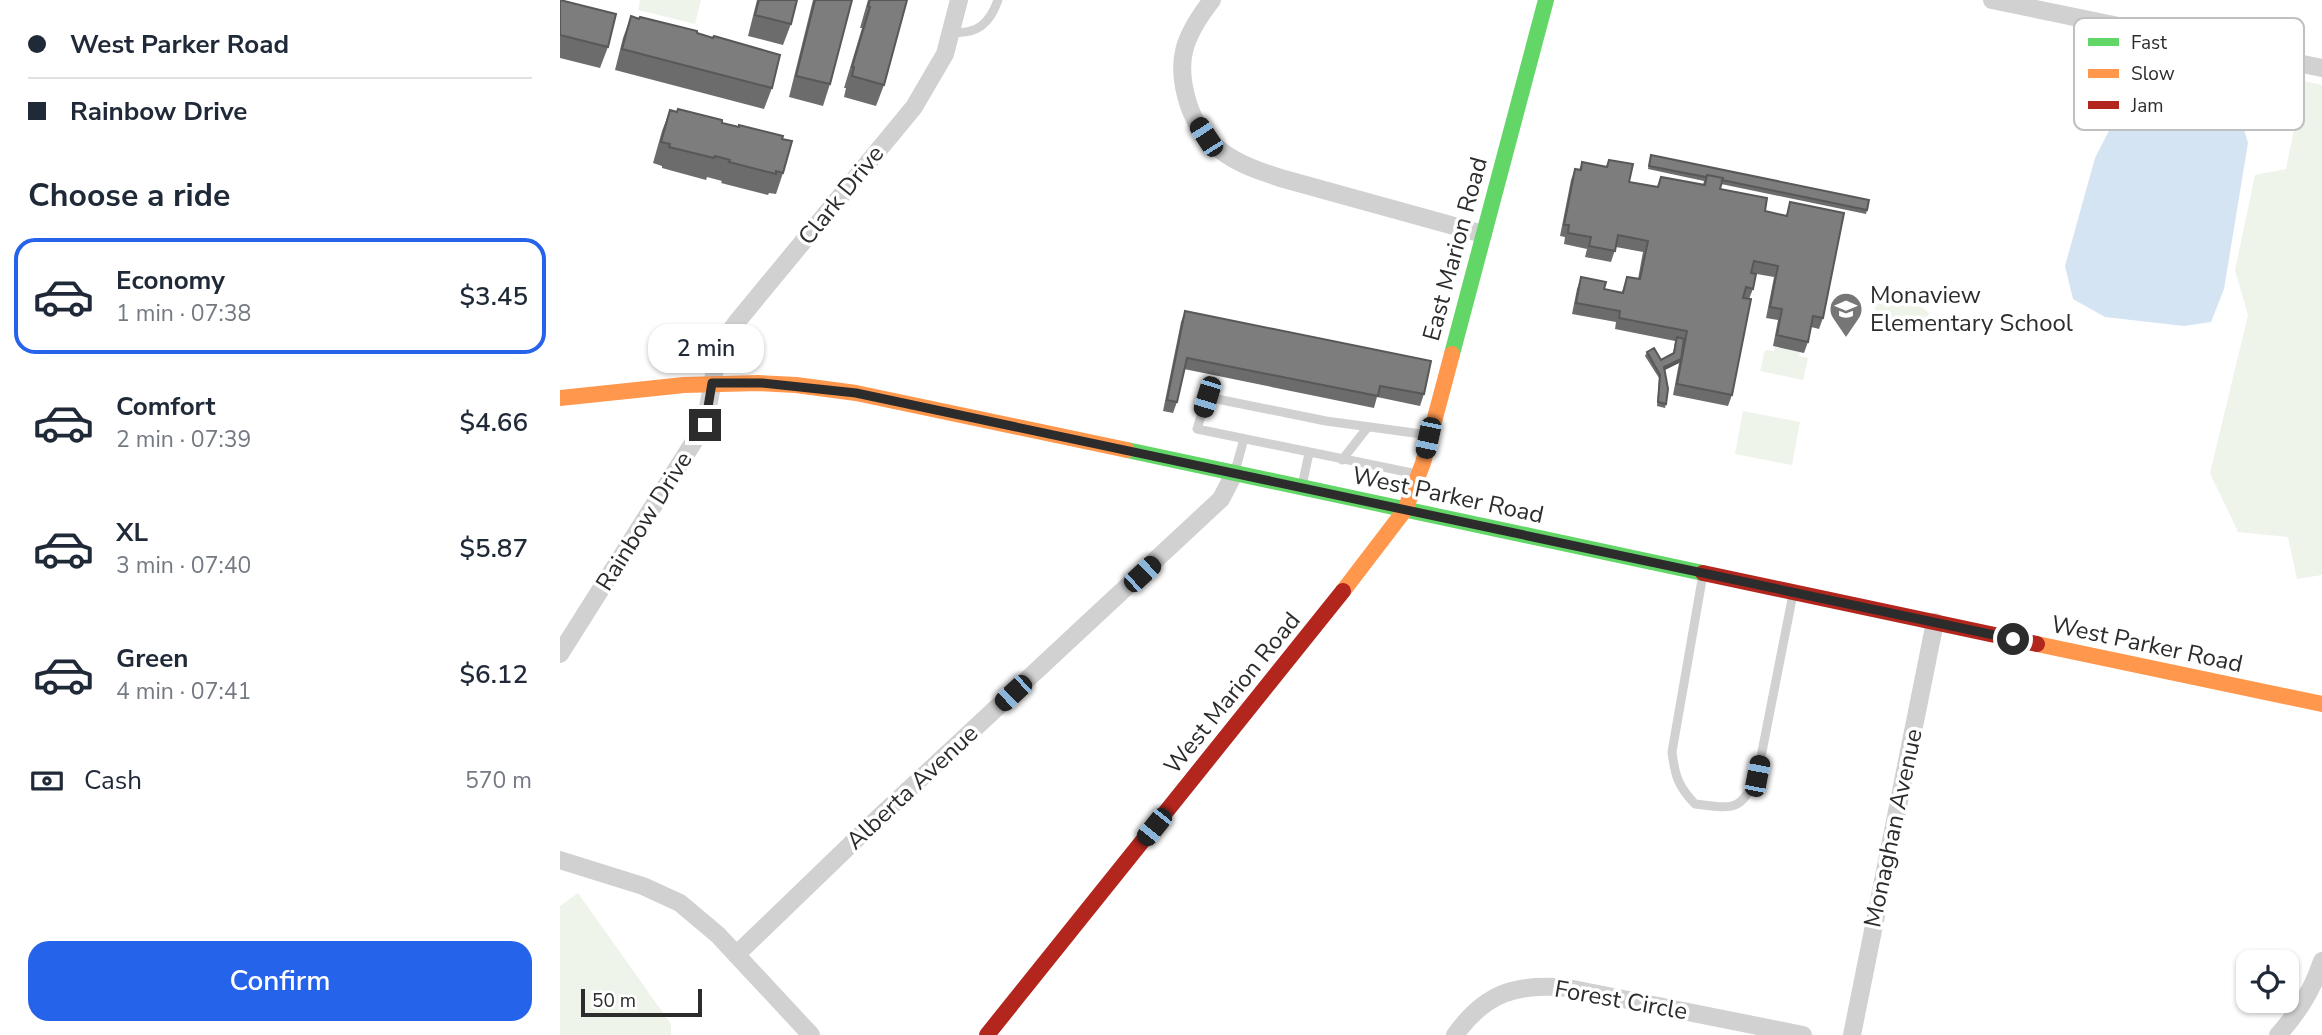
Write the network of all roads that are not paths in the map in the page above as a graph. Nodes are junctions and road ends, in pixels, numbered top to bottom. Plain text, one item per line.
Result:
1 (959, 0) edge
2 (998, 0) edge
3 (1212, 0) edge
4 (1546, 0) edge
5 (1992, 0) edge
6 (2079, 18) edge
7 (952, 32) junction
8 (2304, 64) edge
9 (2322, 68) edge
10 (1483, 234) junction
11 (712, 383) junction
12 (560, 398) edge
13 (1367, 428) junction
14 (1429, 435) junction
15 (1244, 439) junction
16 (1309, 453) junction
17 (1342, 460) junction
18 (1235, 472) junction
19 (1419, 474) junction
20 (1302, 487) junction
21 (1405, 510) junction
22 (1703, 573) junction
23 (1793, 592) junction
24 (1935, 622) junction
25 (560, 654) edge
26 (2322, 704) edge
27 (560, 860) edge
28 (736, 955) junction
29 (2322, 961) edge
30 (811, 1035) edge
31 (987, 1035) edge
32 (1455, 1035) edge
33 (1803, 1035) edge
34 (1852, 1035) edge
35 (2278, 1035) edge

1 - 7 street, Clark Drive
2 - 7 lane
3 - 10 street
4 - 10 street, East Marion Road
5 - 6 street
7 - 11 street, Clark Drive
8 - 9 street
10 - 14 street, East Marion Road
11 - 12 street, West Parker Road
11 - 18 street, West Parker Road
11 - 25 street, Rainbow Drive
13 - 14 lane
13 - 15 lane
13 - 17 lane
14 - 19 street, East Marion Road
15 - 16 lane
15 - 18 lane
16 - 17 lane
16 - 20 lane
17 - 19 lane
18 - 20 street, West Parker Road
18 - 28 street, Alberta Avenue
19 - 21 street, East Marion Road
20 - 21 street, West Parker Road
21 - 22 street, West Parker Road
21 - 31 street, West Marion Road
22 - 23 street, West Parker Road
22 - 23 lane
23 - 24 street, West Parker Road
24 - 26 street, West Parker Road
24 - 34 street, Monaghan Avenue
27 - 28 street
28 - 30 street
29 - 35 street
32 - 33 street, Forest Circle

